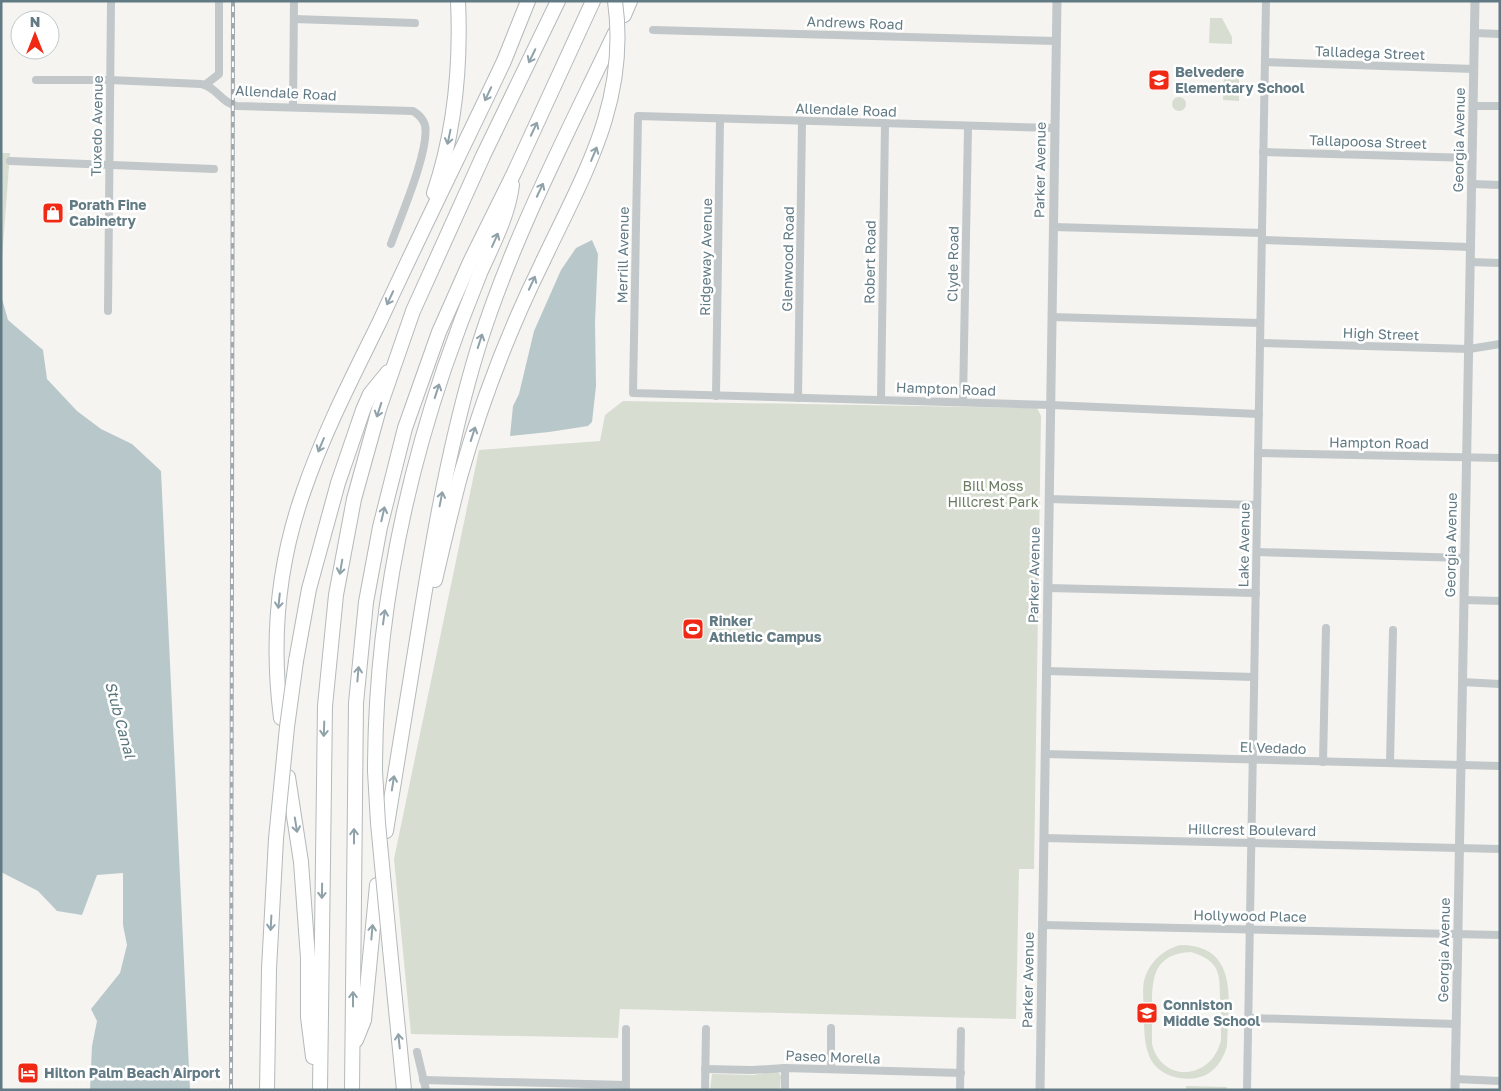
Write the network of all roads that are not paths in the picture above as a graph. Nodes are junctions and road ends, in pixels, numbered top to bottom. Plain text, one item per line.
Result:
1 (111, 1) edge
2 (219, 1) edge
3 (294, 1) edge
4 (458, 1) edge
5 (528, 1) edge
6 (558, 1) edge
7 (593, 1) edge
8 (615, 1) edge
9 (630, 1) edge
10 (1057, 1) edge
11 (1266, 1) edge
12 (1475, 1) edge
13 (624, 15) dead end
14 (294, 19) junction
15 (415, 23) dead end
16 (653, 30) dead end
17 (615, 33) dead end
18 (1475, 33) junction
19 (1500, 34) edge
20 (1056, 41) junction
21 (1265, 62) junction
22 (1474, 69) junction
23 (36, 80) dead end
24 (110, 80) junction
25 (205, 85) junction
26 (1473, 106) junction
27 (1500, 106) edge
28 (293, 107) junction
29 (638, 116) joint
30 (720, 119) junction
31 (802, 122) junction
32 (885, 124) junction
33 (968, 126) junction
34 (1055, 128) junction
35 (1263, 152) junction
36 (1472, 158) junction
37 (10, 161) dead end
38 (110, 165) junction
39 (214, 168) dead end
40 (514, 173) junction
41 (1472, 184) junction
42 (1500, 185) edge
43 (1054, 226) junction
44 (1262, 237) junction
45 (391, 244) dead end
46 (1470, 247) junction
47 (411, 254) junction
48 (1470, 262) junction
49 (1500, 263) edge
50 (108, 311) dead end
51 (1052, 317) junction
52 (1260, 323) junction
53 (1260, 343) junction
54 (1500, 344) edge
55 (1469, 349) junction
56 (395, 364) junction
57 (633, 393) joint
58 (716, 396) junction
59 (798, 398) junction
60 (881, 400) junction
61 (963, 402) junction
62 (1051, 405) junction
63 (1259, 414) junction
64 (1258, 453) junction
65 (1467, 458) junction
66 (1500, 458) edge
67 (1049, 499) junction
68 (1257, 505) junction
69 (1257, 552) junction
70 (1465, 558) junction
71 (1048, 588) junction
72 (1256, 593) junction
73 (1464, 600) junction
74 (1500, 601) edge
75 (1326, 628) dead end
76 (1393, 630) dead end
77 (415, 650) junction
78 (1046, 671) junction
79 (1254, 677) junction
80 (1462, 682) junction
81 (1500, 684) edge
82 (281, 718) dead end
83 (1045, 754) junction
84 (1253, 760) junction
85 (1323, 762) junction
86 (1390, 763) junction
87 (1461, 764) junction
88 (1500, 766) edge
89 (288, 777) dead end
90 (386, 831) dead end
91 (1044, 838) junction
92 (1252, 843) junction
93 (1459, 848) junction
94 (1500, 849) edge
95 (378, 885) dead end
96 (1043, 924) junction
97 (1250, 929) junction
98 (1458, 933) junction
99 (1500, 934) edge
100 (1248, 1018) junction
101 (1456, 1024) junction
102 (831, 1028) dead end
103 (626, 1029) dead end
104 (706, 1029) dead end
105 (961, 1031) dead end
106 (352, 1048) junction
107 (417, 1052) dead end
108 (785, 1068) junction
109 (705, 1069) junction
110 (831, 1069) junction
111 (961, 1073) junction
112 (1455, 1079) junction
113 (423, 1080) junction
114 (1500, 1081) edge
115 (626, 1088) edge
116 (267, 1090) edge
117 (319, 1090) edge
118 (352, 1090) edge
119 (404, 1090) edge
120 (426, 1090) edge
121 (705, 1090) edge
122 (785, 1090) edge
123 (960, 1090) edge
124 (1040, 1090) edge
125 (1247, 1090) edge
126 (1455, 1090) edge

1 - 24 street, Tuxedo Avenue
2 - 25 street
3 - 14 street
4 -> 47 highway
5 -> 47 highway
6 -> 56 highway
40 -> 7 highway
77 -> 8 highway, bridge
9 - 13 highway
10 - 20 street, Parker Avenue
11 - 21 street, Lake Avenue
12 - 18 street, Georgia Avenue
14 - 15 street
14 - 28 street
16 - 20 street, Andrews Road
77 -> 17 highway
18 - 19 street
18 - 22 street, Georgia Avenue
20 - 34 street, Parker Avenue
21 - 22 street, Talladega Street
21 - 35 street, Lake Avenue
22 - 26 street, Georgia Avenue
23 - 24 street
24 - 25 street
24 - 38 street, Tuxedo Avenue
25 - 28 street, Allendale Road
26 - 27 street
26 - 36 street, Georgia Avenue
28 - 45 street, Allendale Road
29 - 30 street, Allendale Road
29 - 57 street, Merrill Avenue
30 - 31 street, Allendale Road
30 - 58 street, Ridgeway Avenue
31 - 32 street, Allendale Road
31 - 59 street, Glenwood Road
32 - 33 street, Allendale Road
32 - 60 street, Robert Road
33 - 34 street, Allendale Road
33 - 61 street, Clyde Road
34 - 43 street, Parker Avenue
35 - 36 street, Tallapoosa Street
35 - 44 street, Lake Avenue
36 - 41 street, Georgia Avenue
37 - 38 street
38 - 39 street
38 - 50 street, Tuxedo Avenue
106 -> 40 highway
119 -> 40 highway, bridge
41 - 42 street
41 - 46 street, Georgia Avenue
43 - 44 street
43 - 51 street, Parker Avenue
44 - 46 street
44 - 52 street, Lake Avenue
46 - 48 street, Georgia Avenue
47 -> 82 highway
48 - 49 street
48 - 55 street, Georgia Avenue
51 - 52 street
51 - 62 street, Parker Avenue
52 - 53 street, Lake Avenue
53 - 55 street, High Street
53 - 63 street, Lake Avenue
54 - 55 street, High Street
55 - 65 street, Georgia Avenue
56 -> 116 highway, bridge
56 -> 117 highway
57 - 58 street, Hampton Road
58 - 59 street, Hampton Road
59 - 60 street, Hampton Road
60 - 61 street, Hampton Road
61 - 62 street, Hampton Road
62 - 63 street, Hampton Road
62 - 67 street, Parker Avenue
63 - 64 street, Lake Avenue
64 - 65 street, Hampton Road
64 - 68 street, Lake Avenue
65 - 66 street, Hampton Road
65 - 70 street, Georgia Avenue
67 - 68 street
67 - 71 street, Parker Avenue
68 - 69 street, Lake Avenue
69 - 70 street
69 - 72 street, Lake Avenue
70 - 73 street, Georgia Avenue
71 - 72 street
71 - 78 street, Parker Avenue
72 - 79 street, Lake Avenue
73 - 74 street
73 - 80 street, Georgia Avenue
75 - 85 street
76 - 86 street
90 -> 77 highway
78 - 79 street
78 - 83 street, Parker Avenue
79 - 84 street, Lake Avenue
80 - 81 street
80 - 87 street, Georgia Avenue
83 - 84 street, El Vedado
83 - 91 street, Parker Avenue
84 - 85 street, El Vedado
84 - 92 street, Lake Avenue
85 - 86 street, El Vedado
86 - 87 street, El Vedado
87 - 88 street, El Vedado
87 - 93 street, Georgia Avenue
89 -> 117 highway
91 - 92 street, Hillcrest Boulevard
91 - 96 street, Parker Avenue
92 - 93 street, Hillcrest Boulevard
92 - 97 street, Lake Avenue
93 - 94 street, Hillcrest Boulevard
93 - 98 street, Georgia Avenue
106 -> 95 highway
96 - 97 street, Hollywood Place
96 - 124 street, Parker Avenue
97 - 98 street, Hollywood Place
97 - 100 street, Lake Avenue
98 - 99 street, Hollywood Place
98 - 101 street, Georgia Avenue
100 - 101 street
100 - 125 street, Lake Avenue
101 - 112 street, Georgia Avenue
102 - 110 street
103 - 115 street
104 - 109 street
105 - 111 street
106 - 118 highway
107 - 113 street
108 - 109 street, Paseo Morella
108 - 110 street, Paseo Morella
108 - 122 street
109 - 121 street
110 - 111 street, Paseo Morella
111 - 123 street
112 - 114 street
112 - 126 street, Georgia Avenue
113 - 115 street
113 - 120 street

